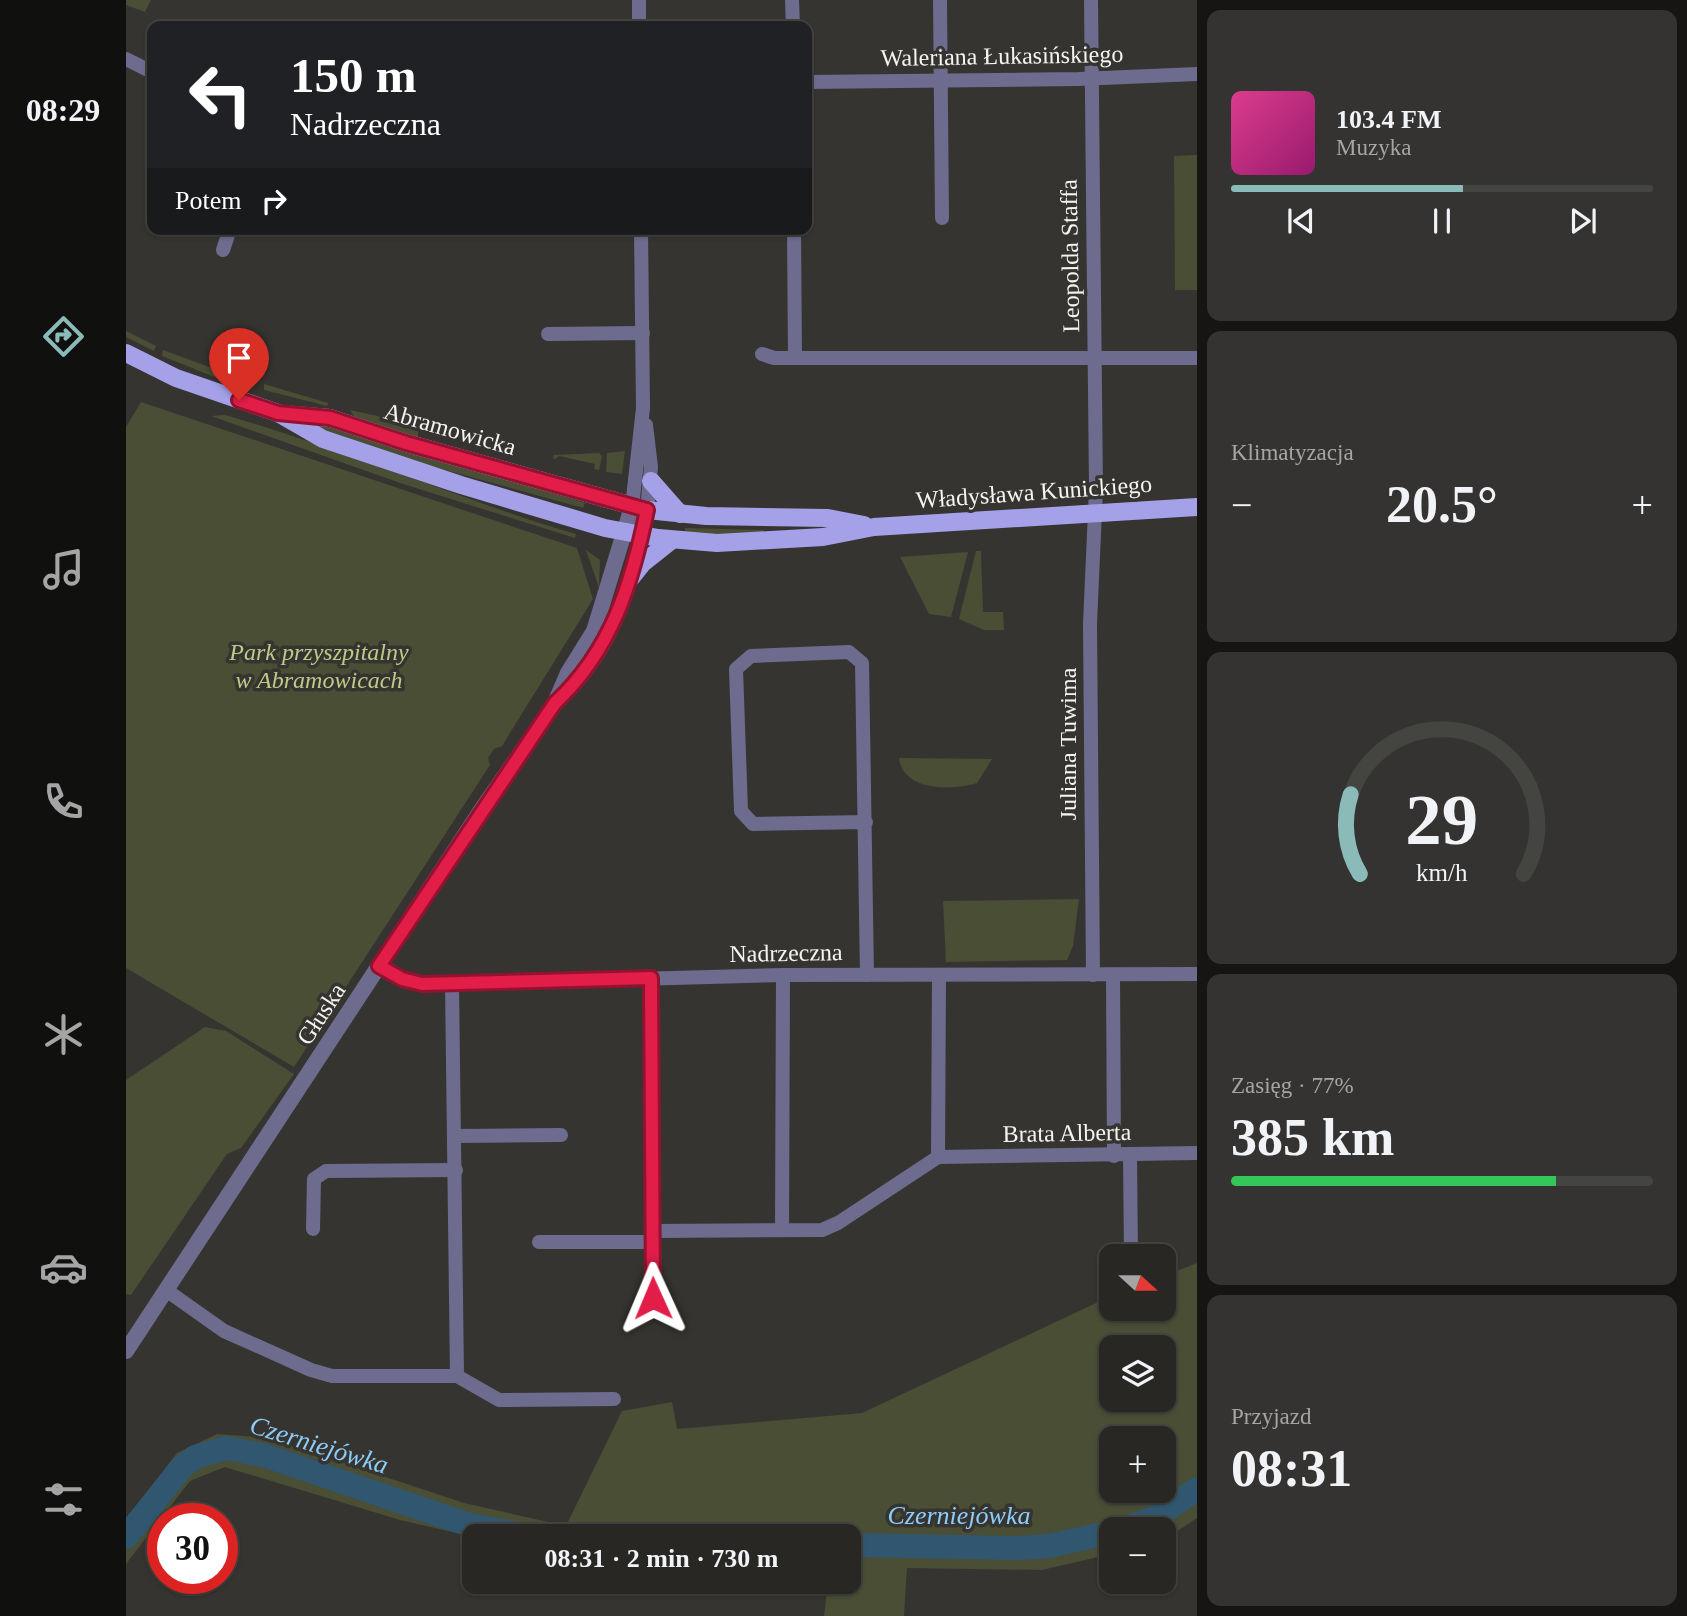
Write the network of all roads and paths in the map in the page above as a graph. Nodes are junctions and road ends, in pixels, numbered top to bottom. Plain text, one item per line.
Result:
1 (639, 0) edge
2 (792, 0) edge
3 (940, 0) edge
4 (1091, 0) edge
5 (639, 21) edge
6 (793, 21) edge
7 (126, 59) edge
8 (147, 70) edge
9 (1197, 74) edge
10 (1091, 78) junction
11 (941, 79) junction
12 (812, 82) edge
13 (942, 218) dead end
14 (228, 235) edge
15 (641, 235) edge
16 (794, 235) edge
17 (223, 250) dead end
18 (643, 333) junction
19 (548, 334) dead end
20 (126, 353) edge
21 (762, 354) dead end
22 (1197, 358) edge
23 (794, 359) junction
24 (1094, 360) junction
25 (643, 408) junction
26 (278, 413) junction
27 (651, 481) junction
28 (1197, 507) edge
29 (639, 508) junction
30 (1094, 513) junction
31 (680, 514) junction
32 (874, 527) junction
33 (623, 532) junction
34 (642, 535) junction
35 (672, 540) junction
36 (631, 578) junction
37 (555, 703) junction
38 (866, 822) junction
39 (379, 966) junction
40 (1197, 974) edge
41 (783, 975) junction
42 (867, 975) junction
43 (1093, 975) junction
44 (1113, 975) junction
45 (939, 977) junction
46 (651, 978) junction
47 (452, 984) junction
48 (561, 1135) dead end
49 (456, 1136) junction
50 (1197, 1153) edge
51 (1114, 1156) junction
52 (1130, 1156) junction
53 (938, 1157) junction
54 (456, 1170) junction
55 (313, 1229) dead end
56 (782, 1229) junction
57 (652, 1237) junction
58 (539, 1242) dead end
59 (1131, 1244) edge
60 (166, 1290) junction
61 (653, 1298) dead end
62 (126, 1351) edge
63 (457, 1376) junction
64 (614, 1399) dead end

1 - 5 street
2 - 6 street
3 - 11 street
4 - 10 street, Leopolda Staffa
7 - 8 street
9 - 10 street, Waleriana Łukasińskiego
10 - 11 street, Waleriana Łukasińskiego
10 - 24 street, Leopolda Staffa
11 - 12 street, Waleriana Łukasińskiego
11 - 13 street
14 - 17 street
15 - 18 street
16 - 23 street
18 - 19 street
18 - 25 street
20 - 26 main road, Abramowicka
21 - 23 street
22 - 24 street
23 - 24 street
24 - 30 street, Leopolda Staffa
25 - 27 street
25 - 29 street
26 - 29 main road, Abramowicka
26 - 33 main road, Abramowicka
27 - 29 street
27 - 31 main road
28 - 30 main road, Władysława Kunickiego
29 - 31 main road, Władysława Kunickiego
29 - 33 street, Głuska
29 - 34 street, Głuska
30 - 32 main road, Władysława Kunickiego
30 - 43 street, Juliana Tuwima
31 - 32 main road, Władysława Kunickiego
32 - 35 main road, Władysława Kunickiego
33 - 34 main road, Władysława Kunickiego
33 - 37 street, Głuska
34 - 35 main road, Władysława Kunickiego
34 - 36 street, Głuska
35 - 36 main road
36 - 37 street, Głuska
37 - 39 street, Głuska
38 - 38 street
38 - 42 street
39 - 47 street, Nadrzeczna
39 - 60 street, Głuska
40 - 44 street, Nadrzeczna
41 - 42 street, Nadrzeczna
41 - 46 street, Nadrzeczna
41 - 56 street
42 - 45 street, Nadrzeczna
43 - 44 street, Nadrzeczna
43 - 45 street, Nadrzeczna
44 - 51 street
45 - 53 street
46 - 47 street, Nadrzeczna
46 - 57 street
47 - 49 street
48 - 49 street
49 - 54 street
50 - 52 street, Brata Alberta
51 - 52 street, Brata Alberta
51 - 53 street, Brata Alberta
52 - 59 street
53 - 56 street
54 - 55 street
54 - 63 street
56 - 57 street
57 - 58 street
57 - 61 street
60 - 62 street, Głuska
60 - 63 street
63 - 64 street

